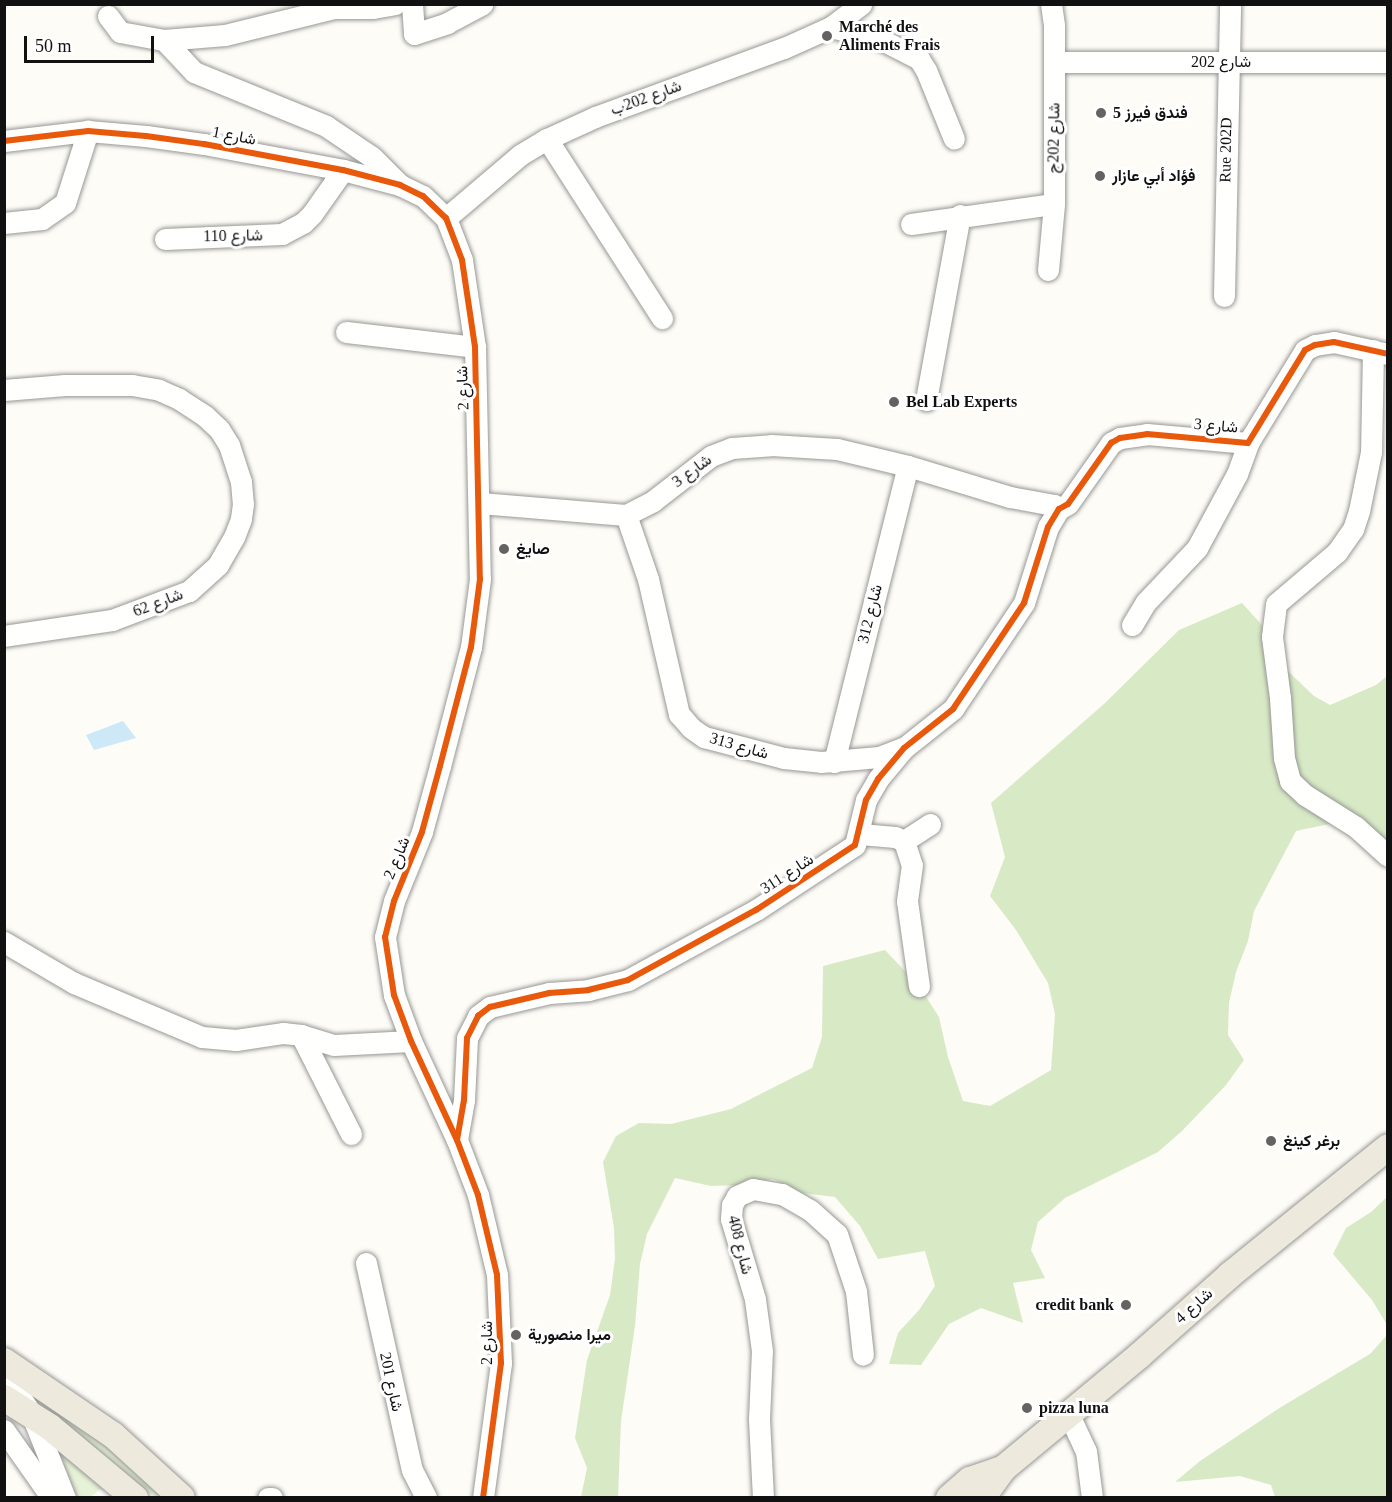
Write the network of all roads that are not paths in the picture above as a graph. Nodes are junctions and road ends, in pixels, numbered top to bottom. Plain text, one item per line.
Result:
1 (395, 4) edge
2 (412, 4) edge
3 (482, 4) edge
4 (861, 4) edge
5 (1051, 4) edge
6 (1230, 4) edge
7 (108, 16) dead end
8 (831, 27) junction
9 (164, 40) junction
10 (1228, 61) junction
11 (1054, 62) junction
12 (1388, 62) edge
13 (88, 131) junction
14 (547, 139) junction
15 (954, 139) dead end
16 (4, 141) edge
17 (344, 170) junction
18 (400, 185) junction
19 (1054, 204) junction
20 (960, 215) junction
21 (446, 218) junction
22 (4, 223) edge
23 (911, 224) dead end
24 (165, 239) dead end
25 (1048, 270) dead end
26 (1224, 296) dead end
27 (662, 318) dead end
28 (346, 332) dead end
29 (475, 347) junction
30 (1381, 352) edge
31 (4, 390) edge
32 (926, 400) dead end
33 (1248, 443) junction
34 (908, 466) junction
35 (480, 503) junction
36 (1059, 509) junction
37 (626, 515) junction
38 (1132, 625) dead end
39 (4, 636) edge
40 (904, 748) junction
41 (834, 762) junction
42 (930, 824) dead end
43 (860, 834) junction
44 (904, 841) junction
45 (1388, 856) edge
46 (4, 942) edge
47 (920, 986) dead end
48 (302, 1035) junction
49 (411, 1041) junction
50 (351, 1134) dead end
51 (458, 1140) junction
52 (1388, 1148) edge
53 (366, 1263) dead end
54 (862, 1355) dead end
55 (4, 1361) edge
56 (4, 1373) edge
57 (4, 1398) edge
58 (31, 1413) junction
59 (1069, 1415) junction
60 (4, 1430) edge
61 (1004, 1468) junction
62 (52, 1497) edge
63 (65, 1497) edge
64 (111, 1497) edge
65 (133, 1497) edge
66 (182, 1497) edge
67 (426, 1497) edge
68 (483, 1497) edge
69 (763, 1497) edge
70 (949, 1497) edge
71 (982, 1497) edge
72 (1092, 1497) edge

1 - 9 street
2 - 3 street
4 - 8 street, شارع 202ب
5 - 11 street, شارع 202ج
6 - 10 street, Rue 202D
7 - 9 street
8 - 14 street, شارع 202ب
8 - 15 street
9 - 18 street
10 - 11 street, شارع 202
10 - 12 street, شارع 202
10 - 26 street, Rue 202D
11 - 19 street, شارع 202ج
13 - 16 street, شارع 1
13 - 17 street, شارع 1
13 - 22 street
14 - 21 street, شارع 202ب
14 - 27 street
17 - 18 street, شارع 1
17 - 24 street, شارع 110
18 - 21 street, شارع 1
19 - 20 street
19 - 25 street, شارع 202ج
20 - 23 street
20 - 32 street
21 - 29 street, شارع 2
28 - 29 street
29 - 35 street, شارع 2
30 - 33 street, شارع 3
30 - 45 street
31 - 39 street, شارع 62
33 - 36 street, شارع 3
33 - 38 street
34 - 36 street, شارع 3
34 - 37 street, شارع 3
34 - 41 street, شارع 312
35 - 37 street
35 - 49 street, شارع 2
36 - 40 street
37 - 41 street, شارع 313
40 - 41 street, شارع 313
40 - 43 street
42 - 44 street
43 - 44 street
43 - 51 street, شارع 311
44 - 47 street
46 - 48 street
48 - 49 street
48 - 50 street
49 - 51 street, شارع 2
51 - 68 street, شارع 2
52 - 59 main road, شارع 4
53 - 67 street, شارع 201
54 - 69 street, شارع 408
55 - 66 main road
56 - 58 street
57 - 58 main road
58 - 63 street
58 - 65 main road
59 - 61 main road, شارع 4
59 - 72 street
60 - 62 street
61 - 70 main road, شارع 4
61 - 71 main road, شارع 4
64 - 65 main road

